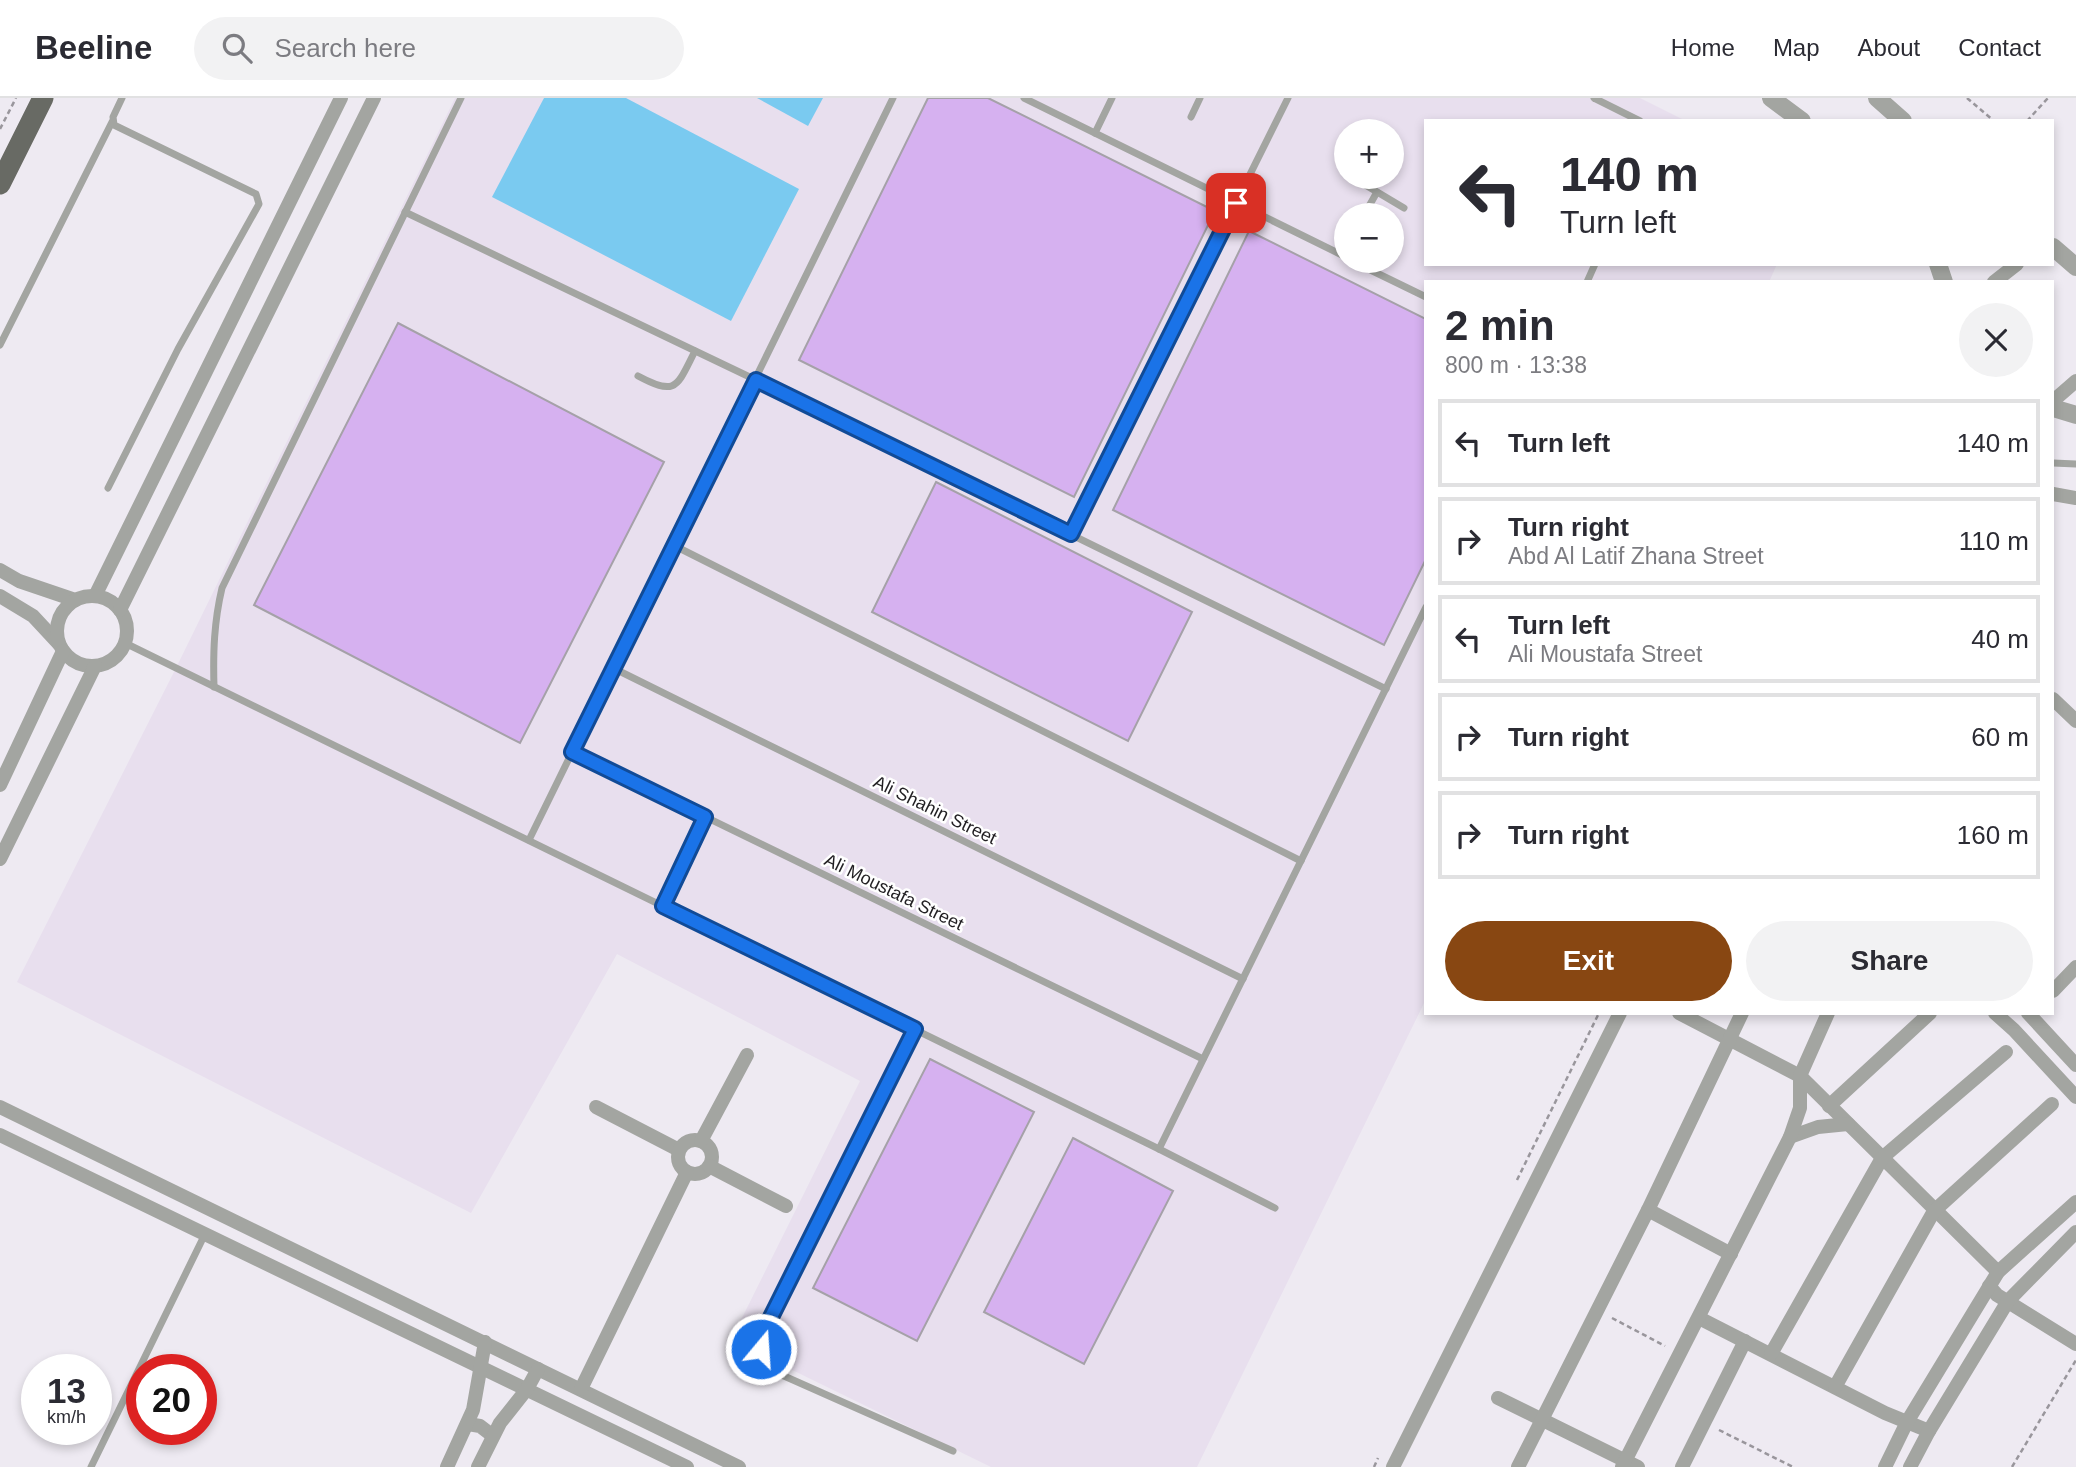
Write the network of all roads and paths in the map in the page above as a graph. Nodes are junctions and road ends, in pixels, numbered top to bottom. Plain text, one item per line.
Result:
1 (16, 98) edge
2 (43, 98) edge
3 (122, 98) edge
4 (341, 98) edge
5 (374, 98) edge
6 (461, 98) edge
7 (893, 98) edge
8 (1024, 98) edge
9 (1112, 98) edge
10 (1200, 98) edge
11 (1288, 98) edge
12 (1594, 98) edge
13 (1771, 98) edge
14 (1877, 98) edge
15 (1966, 98) edge
16 (2048, 98) edge
17 (1191, 117) dead end
18 (1636, 119) edge
19 (1799, 119) edge
20 (1901, 119) edge
21 (1992, 119) edge
22 (2029, 119) edge
23 (112, 122) junction
24 (0, 129) edge
25 (1095, 133) junction
26 (0, 184) edge
27 (1372, 189) edge
28 (1377, 192) junction
29 (1236, 203) junction
30 (1371, 203) edge
31 (1396, 203) edge
32 (405, 212) junction
33 (2054, 248) edge
34 (1334, 249) edge
35 (2014, 266) edge
36 (2076, 267) edge
37 (1377, 273) edge
38 (1997, 280) edge
39 (1424, 296) edge
40 (0, 345) edge
41 (695, 351) junction
42 (638, 376) dead end
43 (756, 380) junction
44 (2076, 381) edge
45 (2054, 400) edge
46 (2054, 408) edge
47 (2076, 415) edge
48 (2054, 463) edge
49 (2076, 464) edge
50 (108, 488) dead end
51 (2054, 494) edge
52 (2076, 498) edge
53 (1071, 534) junction
54 (673, 545) junction
55 (0, 570) edge
56 (0, 596) edge
57 (95, 596) junction
58 (75, 600) junction
59 (120, 610) junction
60 (1424, 611) edge
61 (125, 643) junction
62 (62, 647) junction
63 (95, 666) junction
64 (612, 668) junction
65 (214, 687) junction
66 (1386, 689) junction
67 (2054, 699) edge
68 (2076, 722) edge
69 (572, 752) junction
70 (0, 785) edge
71 (705, 817) junction
72 (528, 841) junction
73 (2, 851) edge
74 (1301, 861) junction
75 (663, 906) junction
76 (2076, 967) edge
77 (1243, 979) junction
78 (2054, 990) edge
79 (1598, 1015) edge
80 (1619, 1015) edge
81 (1683, 1015) edge
82 (1741, 1015) edge
83 (1827, 1015) edge
84 (1928, 1015) edge
85 (1997, 1015) edge
86 (2028, 1015) edge
87 (2030, 1015) edge
88 (915, 1029) junction
89 (2014, 1030) junction
90 (1730, 1041) junction
91 (2006, 1052) dead end
92 (747, 1055) dead end
93 (1203, 1059) junction
94 (2076, 1065) edge
95 (1800, 1076) junction
96 (2076, 1097) edge
97 (2052, 1104) dead end
98 (1829, 1106) junction
99 (0, 1107) edge
100 (597, 1107) dead end
101 (1848, 1124) junction
102 (0, 1135) edge
103 (1790, 1138) junction
104 (701, 1141) junction
105 (1159, 1149) junction
106 (679, 1150) junction
107 (1882, 1158) junction
108 (709, 1166) junction
109 (687, 1172) junction
110 (1516, 1183) dead end
111 (2076, 1202) edge
112 (786, 1206) dead end
113 (1275, 1208) dead end
114 (1648, 1210) junction
115 (1934, 1211) junction
116 (239, 1225) junction
117 (2076, 1232) edge
118 (206, 1234) junction
119 (228, 1245) junction
120 (1731, 1254) junction
121 (2002, 1269) junction
122 (2024, 1282) junction
123 (1989, 1286) junction
124 (2008, 1301) junction
125 (1597, 1311) junction
126 (1699, 1318) junction
127 (449, 1324) junction
128 (1745, 1340) junction
129 (485, 1342) junction
130 (2076, 1344) edge
131 (439, 1347) junction
132 (1680, 1354) junction
133 (1771, 1354) junction
134 (2076, 1360) edge
135 (479, 1366) junction
136 (538, 1369) junction
137 (578, 1387) junction
138 (1835, 1387) junction
139 (527, 1388) junction
140 (1498, 1398) dead end
141 (565, 1408) junction
142 (1542, 1419) junction
143 (1907, 1422) junction
144 (1704, 1423) junction
145 (468, 1424) junction
146 (1929, 1431) junction
147 (493, 1436) junction
148 (953, 1451) dead end
149 (1379, 1457) dead end
150 (1887, 1461) edge
151 (1629, 1465) edge
152 (91, 1467) edge
153 (447, 1467) edge
154 (478, 1467) edge
155 (687, 1467) edge
156 (739, 1467) edge
157 (1374, 1467) edge
158 (1393, 1467) edge
159 (1518, 1467) edge
160 (1682, 1467) edge
161 (1793, 1467) edge
162 (1912, 1467) edge
163 (2012, 1467) edge

1 - 24 path
2 - 26 main road
3 - 23 lane
4 - 57 street
5 - 59 street
6 - 32 lane
7 - 43 lane
8 - 25 lane
9 - 25 lane
10 - 17 lane
11 - 29 lane
12 - 18 lane
13 - 19 street
14 - 20 street
15 - 21 path
16 - 22 path
23 - 40 lane
23 - 50 lane
25 - 29 lane
27 - 28 lane
28 - 30 lane
28 - 31 lane
29 - 34 lane
29 - 53 lane
32 - 41 lane
32 - 65 lane
33 - 36 street
35 - 38 street
37 - 39 lane
41 - 42 lane
41 - 43 lane
43 - 53 lane
43 - 54 lane
44 - 45 street
46 - 47 street
48 - 49 lane
51 - 52 street
53 - 66 lane
54 - 64 lane
54 - 74 lane
55 - 58 street
56 - 62 street
57 - 58 street
57 - 59 street
58 - 62 street
59 - 61 street
60 - 66 lane
61 - 63 street
61 - 65 lane
62 - 63 street
62 - 70 street
63 - 73 street
64 - 69 lane
64 - 77 lane, Ali Shahin Street
65 - 72 lane
66 - 74 lane
67 - 68 street
69 - 71 lane, Ali Moustafa Street
69 - 72 lane
71 - 75 lane
71 - 93 lane, Ali Moustafa Street
72 - 75 lane
74 - 77 lane
75 - 88 lane
76 - 78 street
77 - 93 lane
79 - 110 path
80 - 158 street
81 - 90 street
82 - 90 street
83 - 95 street
84 - 98 street
85 - 89 street
86 - 89 street
87 - 94 street
88 - 105 lane
88 - 148 lane
89 - 96 street
90 - 95 street
90 - 114 street
91 - 107 street
92 - 104 street
93 - 105 lane
95 - 98 street
95 - 103 street
97 - 115 street
98 - 101 street
99 - 116 street
100 - 106 street
101 - 103 street
101 - 107 street
102 - 118 street
103 - 120 street
104 - 106 street
104 - 108 street
105 - 113 lane
106 - 109 street
107 - 115 street
107 - 133 street
108 - 109 street
108 - 112 street
109 - 137 street
111 - 121 street
114 - 120 street
114 - 125 street
115 - 121 street
115 - 138 street
116 - 119 street
116 - 127 street
117 - 122 street
118 - 119 street
118 - 152 lane
119 - 131 street
120 - 126 street
121 - 122 street
121 - 123 street
122 - 124 street
123 - 124 street
123 - 143 street
124 - 130 street
124 - 146 street
125 - 132 path
125 - 142 street
126 - 128 street
126 - 132 street
127 - 129 street
127 - 131 street
128 - 133 street
128 - 144 street
129 - 135 street
129 - 136 street
131 - 135 street
132 - 151 street
133 - 138 street
134 - 163 path
135 - 139 street
135 - 145 street
136 - 137 street
136 - 139 street
137 - 141 street
137 - 156 street
138 - 143 street
139 - 141 street
139 - 147 street
140 - 142 street
141 - 155 street
142 - 151 street
142 - 159 street
143 - 146 street
143 - 150 street
144 - 160 street
144 - 161 path
145 - 147 street
145 - 153 street
146 - 162 street
147 - 154 street
149 - 157 path
150 - 162 street

